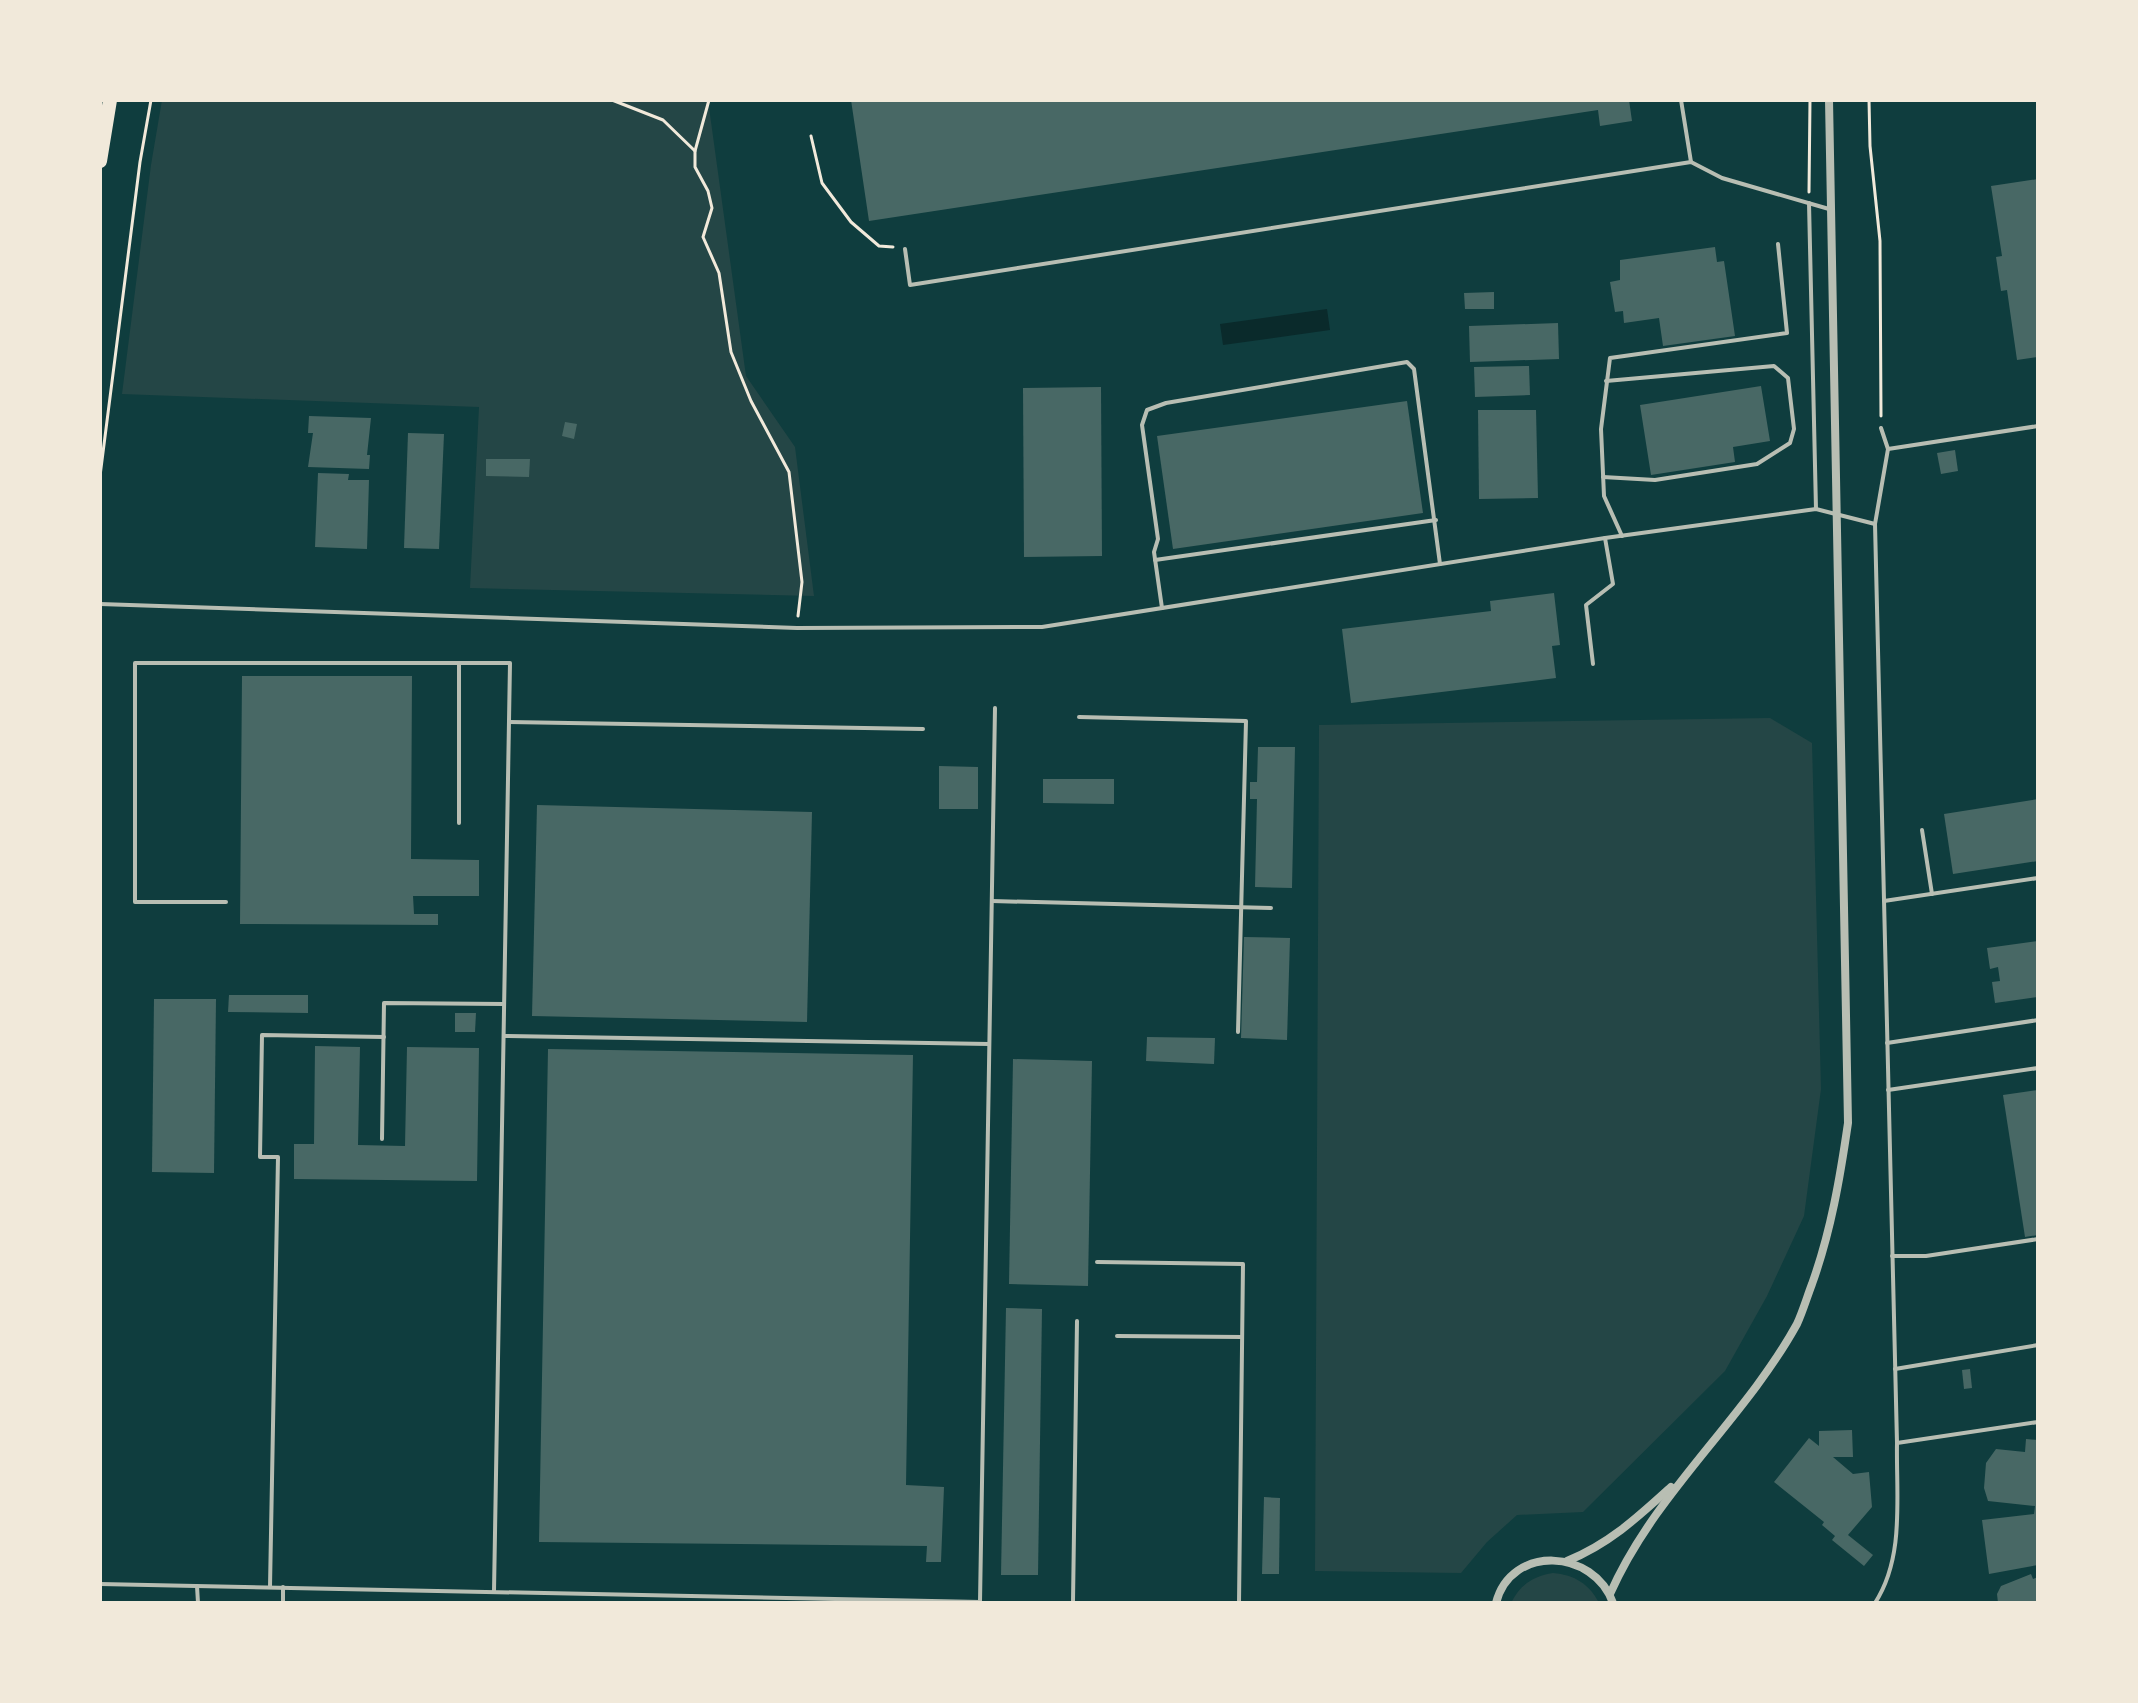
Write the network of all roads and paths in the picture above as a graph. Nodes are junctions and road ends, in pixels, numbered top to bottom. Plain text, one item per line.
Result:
1 (110, 100) edge
2 (151, 100) edge
3 (612, 100) edge
4 (709, 100) edge
5 (1681, 100) edge
6 (1810, 100) edge
7 (1829, 100) edge
8 (1869, 100) edge
9 (811, 136) dead end
10 (695, 151) junction
11 (100, 161) edge
12 (1691, 162) junction
13 (1809, 203) junction
14 (1831, 210) junction
15 (1778, 244) dead end
16 (905, 249) joint
17 (1606, 381) junction
18 (2038, 426) edge
19 (1881, 428) joint
20 (1888, 449) junction
21 (100, 476) edge
22 (1603, 477) junction
23 (1816, 509) junction
24 (1837, 512) junction
25 (1436, 520) junction
26 (1875, 524) junction
27 (1622, 536) junction
28 (1605, 538) junction
29 (1155, 560) junction
30 (1440, 564) junction
31 (100, 604) edge
32 (1162, 608) junction
33 (797, 628) junction
34 (459, 663) junction
35 (1593, 664) dead end
36 (995, 708) dead end
37 (1079, 717) dead end
38 (509, 722) junction
39 (923, 729) dead end
40 (459, 823) dead end
41 (1922, 830) dead end
42 (2038, 878) edge
43 (1932, 894) junction
44 (992, 901) junction
45 (1884, 901) junction
46 (226, 902) dead end
47 (1241, 907) junction
48 (1271, 908) dead end
49 (504, 1004) junction
50 (2038, 1020) edge
51 (1238, 1032) dead end
52 (504, 1036) junction
53 (384, 1037) junction
54 (1887, 1043) junction
55 (989, 1044) junction
56 (2038, 1068) edge
57 (1888, 1090) junction
58 (382, 1139) dead end
59 (2038, 1239) edge
60 (1892, 1256) junction
61 (1097, 1262) dead end
62 (1077, 1321) dead end
63 (1117, 1336) dead end
64 (1242, 1337) junction
65 (2038, 1345) edge
66 (1895, 1369) junction
67 (2038, 1422) edge
68 (1897, 1443) junction
69 (1684, 1476) junction
70 (1567, 1561) junction
71 (100, 1584) edge
72 (197, 1586) junction
73 (270, 1587) junction
74 (283, 1587) junction
75 (494, 1591) junction
76 (1612, 1598) edge
77 (980, 1602) edge
78 (1073, 1602) edge
79 (198, 1603) edge
80 (283, 1603) edge
81 (1132, 1603) edge
82 (1239, 1603) edge
83 (1496, 1603) edge
84 (1875, 1603) edge

1 - 11 main road
2 - 21 path
3 - 10 path
4 - 10 path
5 - 12 lane
6 - 13 path
7 - 14 street
8 - 19 path
9 - 16 path
10 - 33 path
12 - 13 lane
12 - 16 lane
13 - 14 lane
13 - 23 lane
14 - 24 street
15 - 17 lane
17 - 22 lane
17 - 22 lane
18 - 20 lane
19 - 20 lane
20 - 26 lane
22 - 27 lane
23 - 24 lane
23 - 27 lane
24 - 26 lane
24 - 69 street
25 - 29 lane
25 - 29 lane
25 - 30 lane
26 - 45 lane
27 - 28 lane
28 - 30 lane
28 - 35 lane
29 - 32 lane
30 - 32 lane
31 - 33 lane
32 - 33 lane
34 - 38 lane
34 - 40 lane
34 - 46 lane
36 - 44 lane
37 - 47 lane
38 - 39 lane
38 - 49 lane
41 - 43 lane
42 - 43 lane
43 - 45 lane
44 - 47 lane
44 - 55 lane
45 - 54 lane
47 - 48 lane
47 - 51 lane
49 - 52 lane
49 - 53 lane
50 - 54 lane
52 - 55 lane
52 - 75 lane
53 - 58 lane
53 - 73 lane
54 - 57 lane
55 - 77 lane
56 - 57 lane
57 - 60 lane
59 - 60 lane
60 - 66 lane
61 - 64 lane
62 - 78 lane
63 - 64 lane
64 - 82 lane
65 - 66 lane
66 - 68 lane
67 - 68 lane
68 - 84 lane
69 - 70 street
69 - 76 street
70 - 76 street
70 - 83 street
71 - 72 lane
72 - 73 lane
72 - 79 lane
73 - 74 lane
74 - 75 lane
74 - 80 lane
75 - 77 lane
77 - 78 lane
78 - 81 lane

